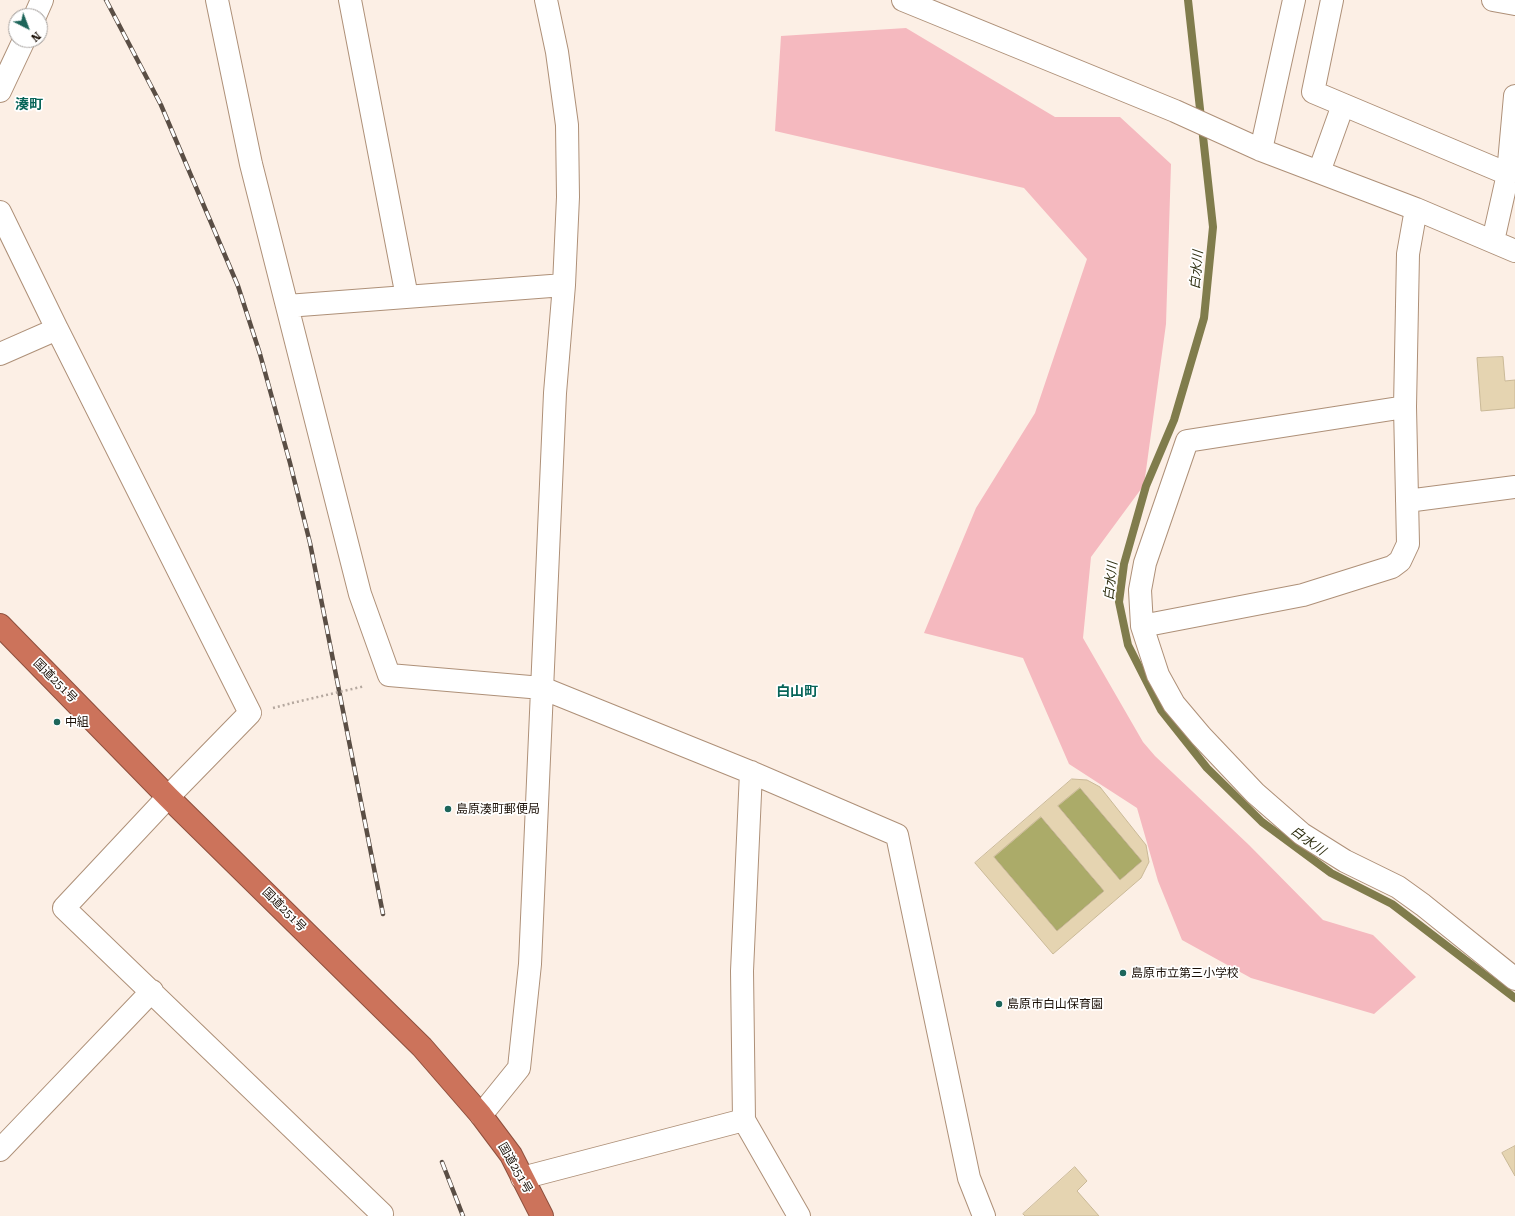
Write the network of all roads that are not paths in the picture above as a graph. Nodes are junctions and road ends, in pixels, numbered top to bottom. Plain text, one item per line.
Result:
1 (217, 0) edge
2 (350, 0) edge
3 (546, 0) edge
4 (903, 0) edge
5 (1294, 0) edge
6 (1332, 0) edge
7 (1492, 0) edge
8 (1515, 4) edge
9 (20, 48) edge
10 (0, 91) edge
11 (1515, 96) edge
12 (1343, 104) junction
13 (1261, 150) junction
14 (1319, 172) junction
15 (1508, 174) junction
16 (1416, 209) junction
17 (0, 212) edge
18 (1493, 241) junction
19 (1515, 251) edge
20 (564, 285) junction
21 (407, 297) junction
22 (287, 306) junction
23 (57, 329) junction
24 (0, 354) edge
25 (1405, 407) junction
26 (1515, 487) edge
27 (1407, 500) junction
28 (0, 625) edge
29 (1142, 626) junction
30 (542, 688) junction
31 (751, 772) junction
32 (168, 797) junction
33 (1515, 979) edge
34 (152, 991) junction
35 (481, 1115) junction
36 (744, 1120) junction
37 (0, 1150) edge
38 (522, 1178) junction
39 (382, 1214) dead end
40 (542, 1216) edge
41 (799, 1216) edge
42 (984, 1216) edge

1 - 22 street
2 - 21 street
3 - 20 street
4 - 13 street
5 - 13 street
6 - 12 street
7 - 8 street
9 - 10 street
11 - 15 street
12 - 14 street
12 - 15 street
13 - 14 street
14 - 16 street
15 - 18 street
16 - 18 street
16 - 25 street
17 - 23 street
18 - 19 street
20 - 21 street
20 - 30 street
21 - 22 street
22 - 30 street
23 - 24 street
23 - 32 street
25 - 27 street
25 - 29 street
26 - 27 street
27 - 29 street
28 - 32 highway, 国道251号
29 - 33 street
30 - 31 street
30 - 35 street
31 - 36 street
31 - 42 street
32 - 34 street
32 - 35 highway, 国道251号
34 - 37 street
34 - 39 street
35 - 38 highway, 国道251号
36 - 38 street
36 - 41 street
38 - 40 highway, 国道251号

